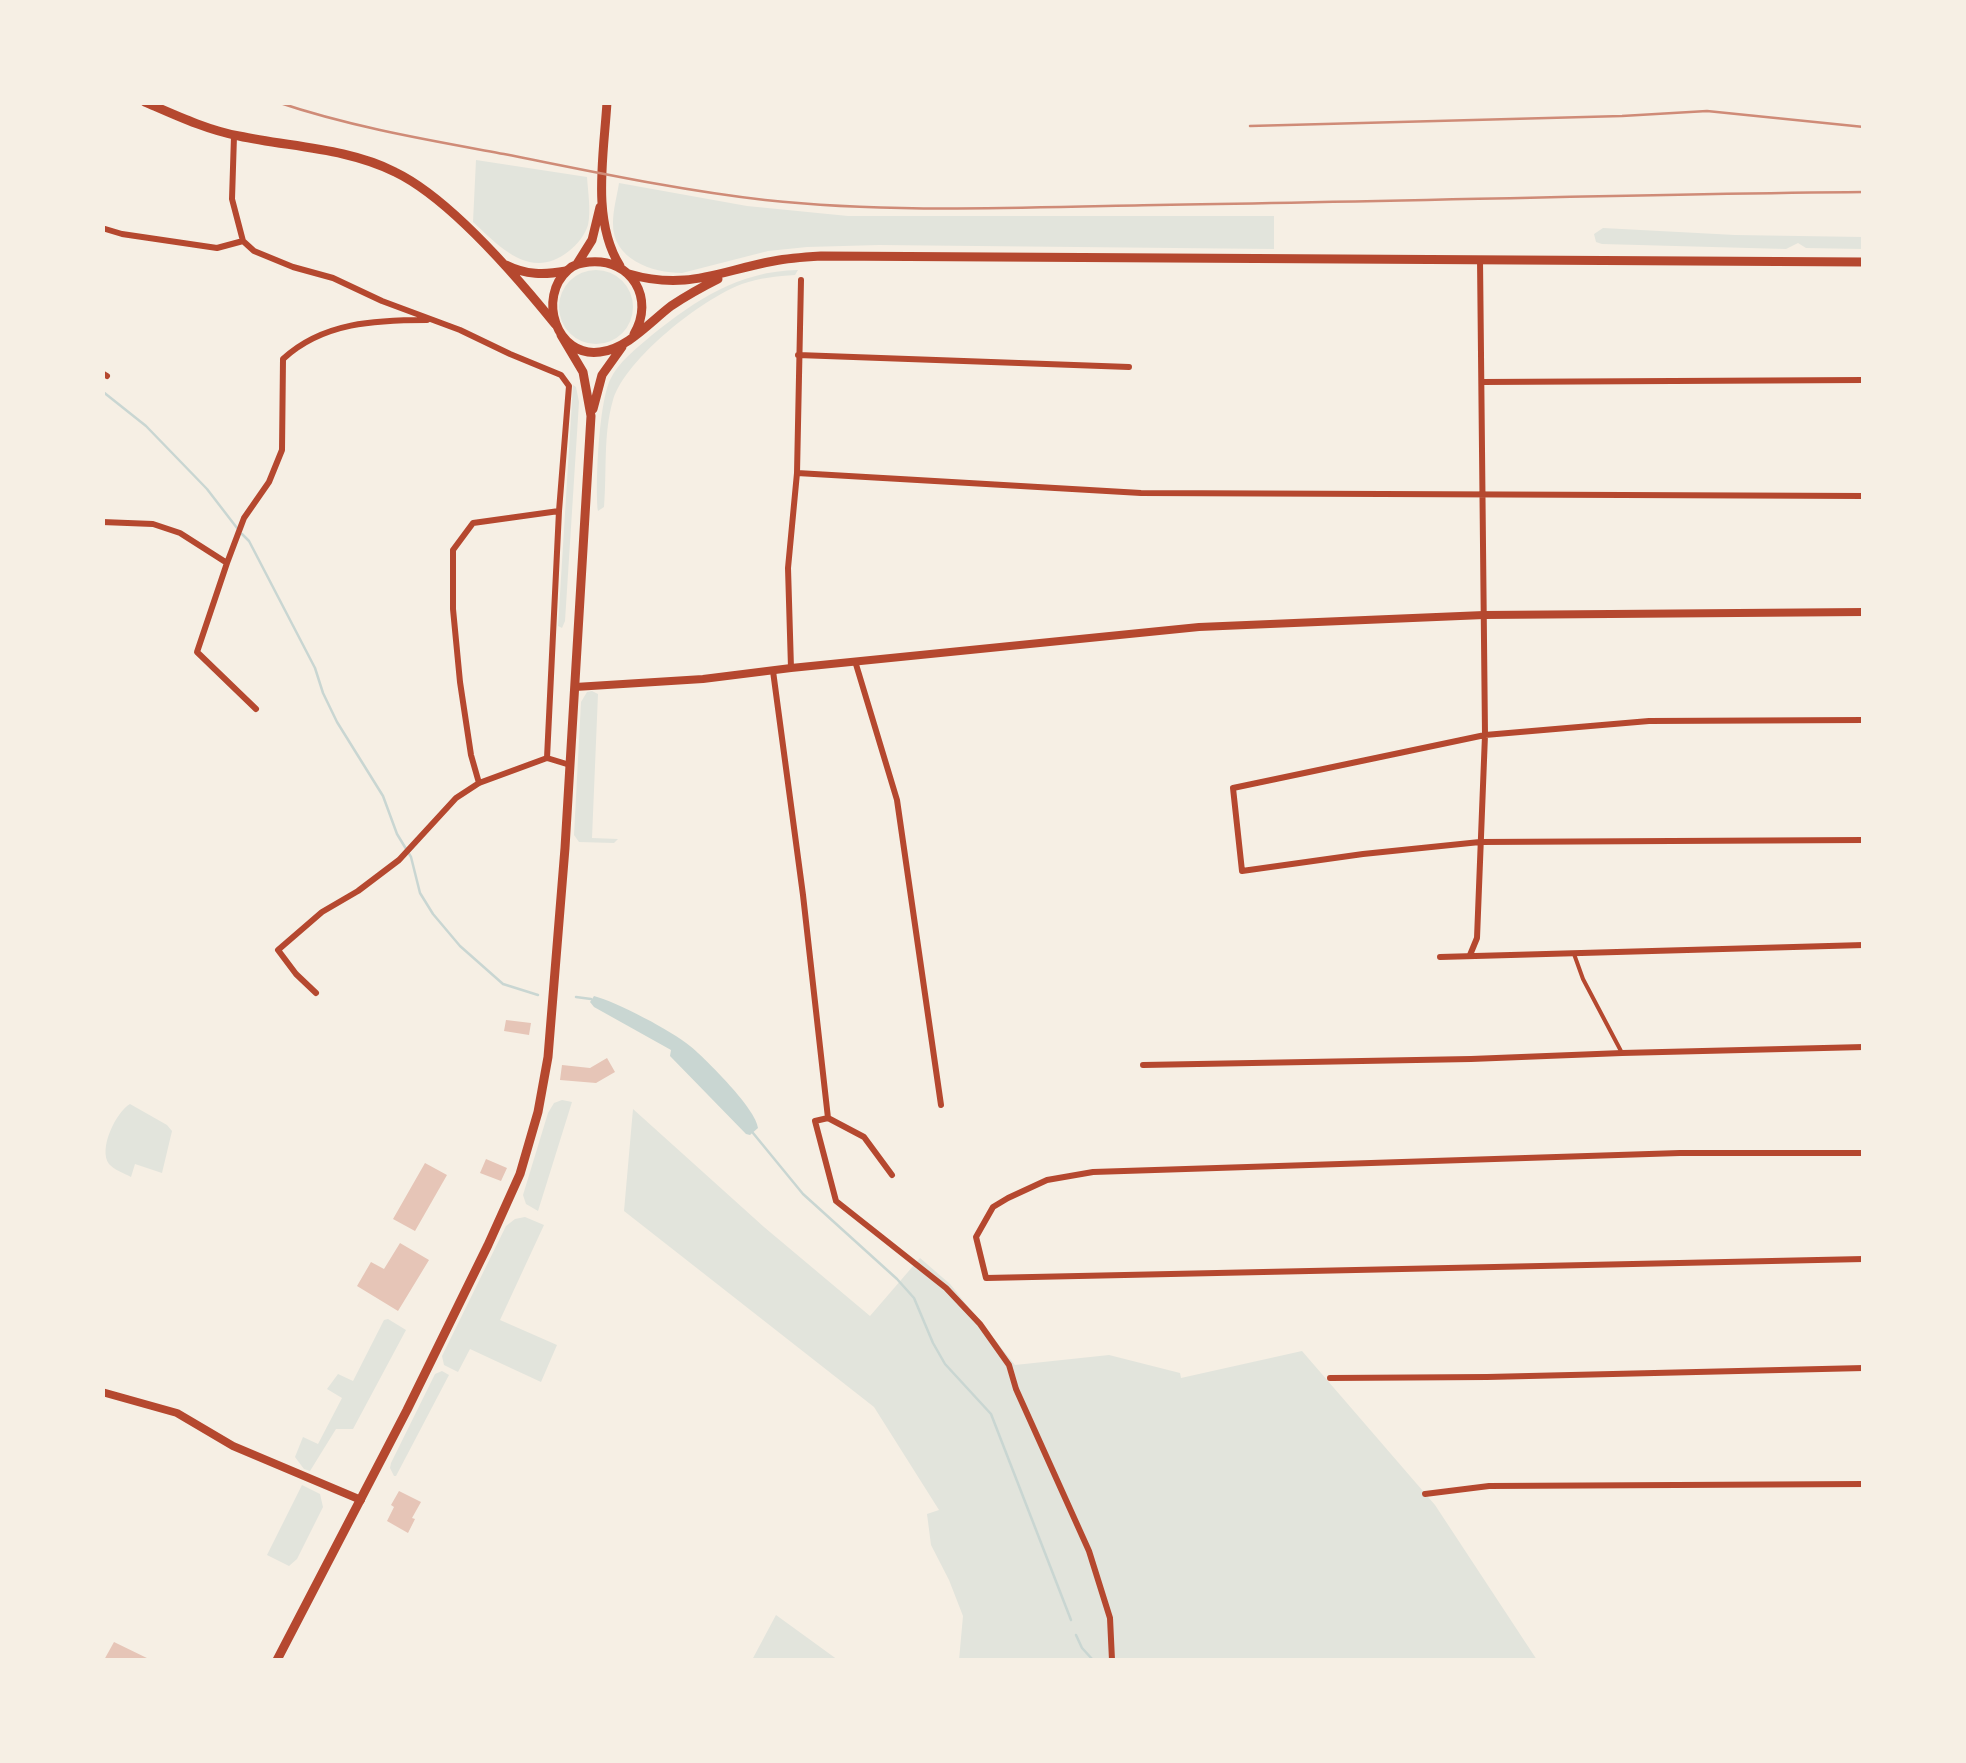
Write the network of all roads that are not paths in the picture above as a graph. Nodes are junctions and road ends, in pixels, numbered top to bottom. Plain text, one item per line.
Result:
1 (145, 102) edge
2 (607, 102) edge
3 (234, 136) junction
4 (602, 195) junction
5 (102, 228) edge
6 (243, 241) junction
7 (1480, 259) junction
8 (498, 261) junction
9 (1864, 262) edge
10 (577, 264) junction
11 (566, 271) junction
12 (625, 271) junction
13 (734, 272) junction
14 (800, 280) dead end
15 (433, 320) junction
16 (555, 324) junction
17 (634, 334) junction
18 (561, 335) junction
19 (625, 343) junction
20 (798, 355) junction
21 (1129, 367) dead end
22 (1864, 380) edge
23 (1482, 382) junction
24 (591, 416) junction
25 (797, 472) junction
26 (1482, 496) junction
27 (1864, 496) edge
28 (559, 511) junction
29 (102, 522) edge
30 (227, 563) junction
31 (1864, 612) edge
32 (1484, 614) junction
33 (855, 661) junction
34 (791, 668) junction
35 (773, 671) junction
36 (575, 688) junction
37 (256, 709) dead end
38 (1864, 720) edge
39 (1485, 735) junction
40 (547, 758) junction
41 (570, 765) junction
42 (478, 783) junction
43 (1864, 840) edge
44 (1480, 842) junction
45 (1864, 944) edge
46 (1573, 952) junction
47 (1470, 954) junction
48 (1440, 957) dead end
49 (316, 993) dead end
50 (1864, 1047) edge
51 (1622, 1052) junction
52 (1143, 1065) dead end
53 (941, 1105) dead end
54 (828, 1118) junction
55 (1864, 1153) edge
56 (892, 1176) dead end
57 (1864, 1259) edge
58 (1864, 1368) edge
59 (1330, 1378) dead end
60 (102, 1392) edge
61 (1864, 1484) edge
62 (1425, 1494) dead end
63 (360, 1500) junction
64 (277, 1660) edge
65 (1112, 1660) edge

1 - 3 main road
2 - 4 main road
3 - 6 street
3 - 8 main road
4 - 10 main road
4 - 12 main road
5 - 6 street
6 - 15 street
7 - 9 main road
7 - 13 main road
7 - 23 street
8 - 11 main road
8 - 16 main road
10 - 11 main road
10 - 12 main road
11 - 16 main road
12 - 13 main road
12 - 17 main road
13 - 17 main road
14 - 20 street
15 - 28 street
15 - 30 street
16 - 18 main road
17 - 19 main road
18 - 19 main road
18 - 24 main road
19 - 24 main road
20 - 21 street
20 - 25 street
22 - 23 street
23 - 26 street
24 - 36 main road
25 - 26 street
25 - 34 street
26 - 27 street
26 - 32 street
28 - 40 street
28 - 42 street
29 - 30 street
30 - 37 street
31 - 32 street
32 - 33 street
32 - 39 street
33 - 34 street
33 - 53 street
34 - 35 street
35 - 36 street
35 - 54 street
36 - 41 main road
38 - 39 street
39 - 44 street
39 - 44 street
40 - 41 street
40 - 42 street
41 - 63 main road
42 - 49 street
43 - 44 street
44 - 47 street
45 - 46 street
46 - 47 street
46 - 51 street
47 - 48 street
50 - 51 street
51 - 52 street
54 - 56 street
54 - 65 street
55 - 57 street
58 - 59 street
60 - 63 street
61 - 62 street
63 - 64 main road

